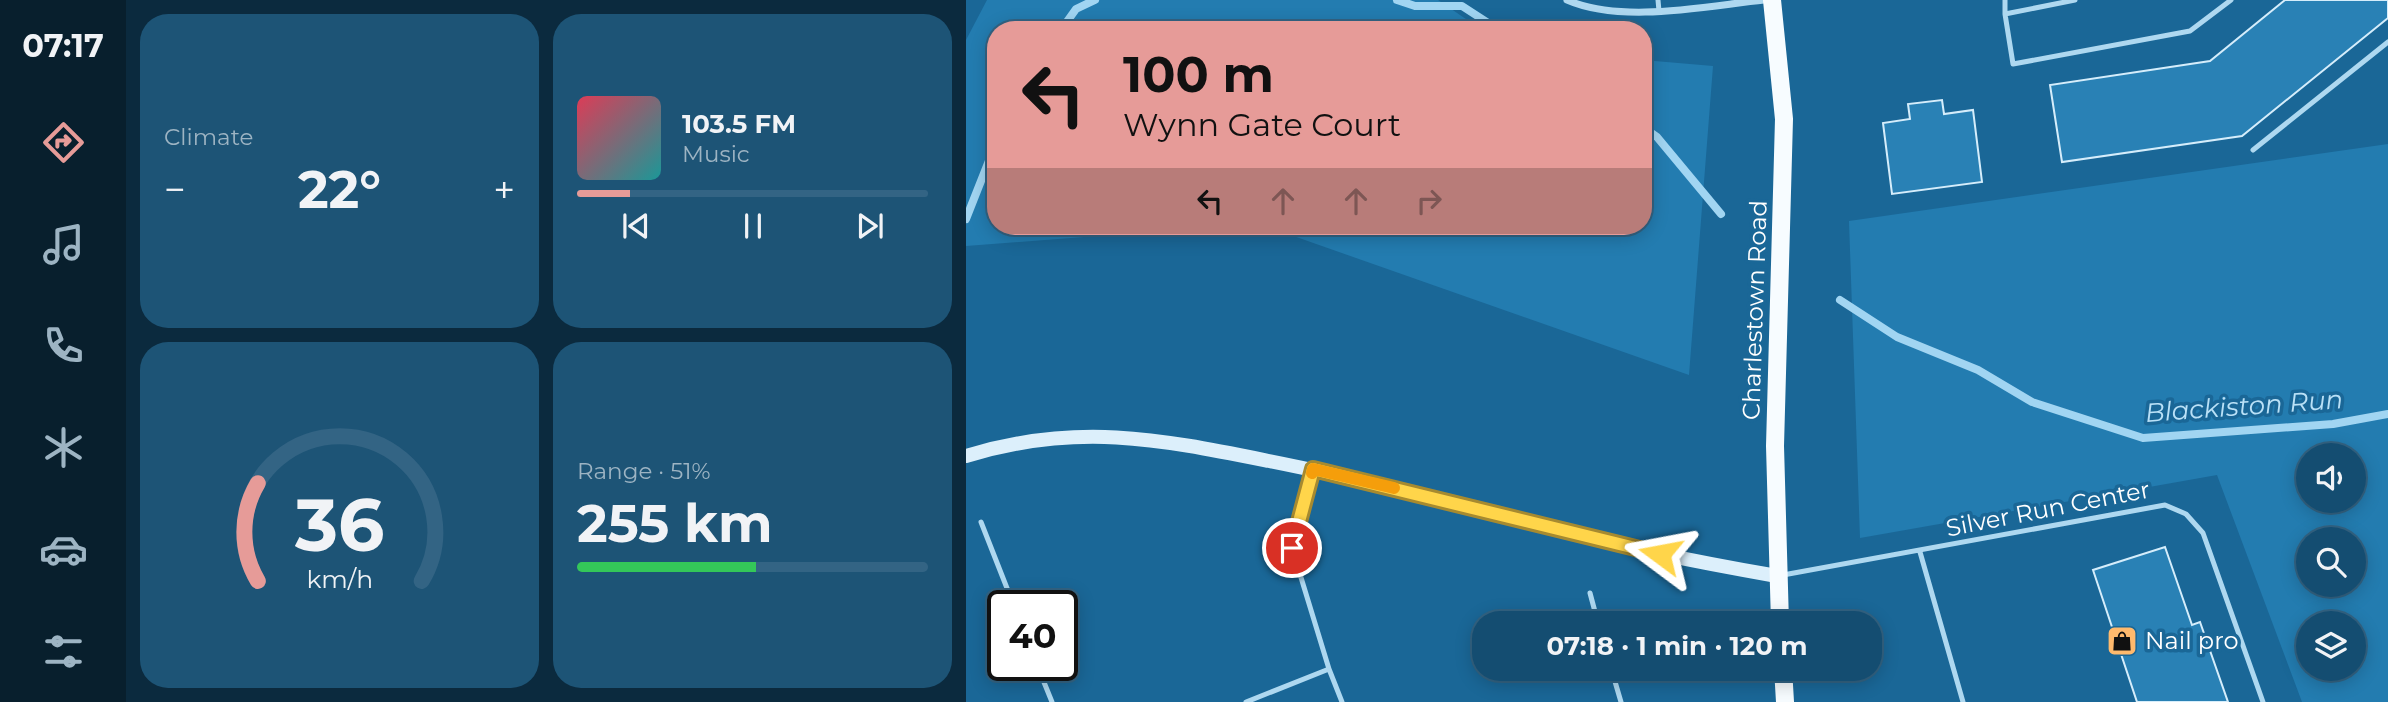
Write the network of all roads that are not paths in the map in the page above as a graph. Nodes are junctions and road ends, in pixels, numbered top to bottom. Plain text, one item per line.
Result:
1 (1567, 0) edge
2 (1658, 0) edge
3 (1764, 0) edge
4 (1772, 0) edge
5 (2005, 0) edge
6 (2075, 0) edge
7 (2231, 0) edge
8 (1659, 10) junction
9 (2005, 15) junction
10 (2388, 42) edge
11 (2253, 150) dead end
12 (966, 456) edge
13 (1313, 469) junction
14 (981, 522) dead end
15 (1920, 552) junction
16 (1777, 576) junction
17 (1008, 590) edge
18 (1590, 593) dead end
19 (1595, 611) edge
20 (1779, 611) edge
21 (1329, 669) junction
22 (1043, 681) edge
23 (1615, 681) edge
24 (1784, 681) edge
25 (1052, 702) edge
26 (1247, 702) edge
27 (1342, 702) edge
28 (1621, 702) edge
29 (1785, 702) edge
30 (1963, 702) edge
31 (2263, 702) edge

1 - 8 street
2 - 8 lane
3 - 8 street
4 - 16 main road, Charlestown Road
5 - 9 lane
6 - 9 lane
7 - 9 lane
10 - 11 lane
12 - 13 street
13 - 16 street
13 - 21 lane
14 - 17 lane
15 - 16 lane, Silver Run Center
15 - 30 lane, Silver Run Center
15 - 31 lane, Silver Run Center
16 - 20 main road, Charlestown Road
18 - 19 lane
21 - 26 lane
21 - 27 lane
22 - 25 lane
23 - 28 lane
24 - 29 main road

